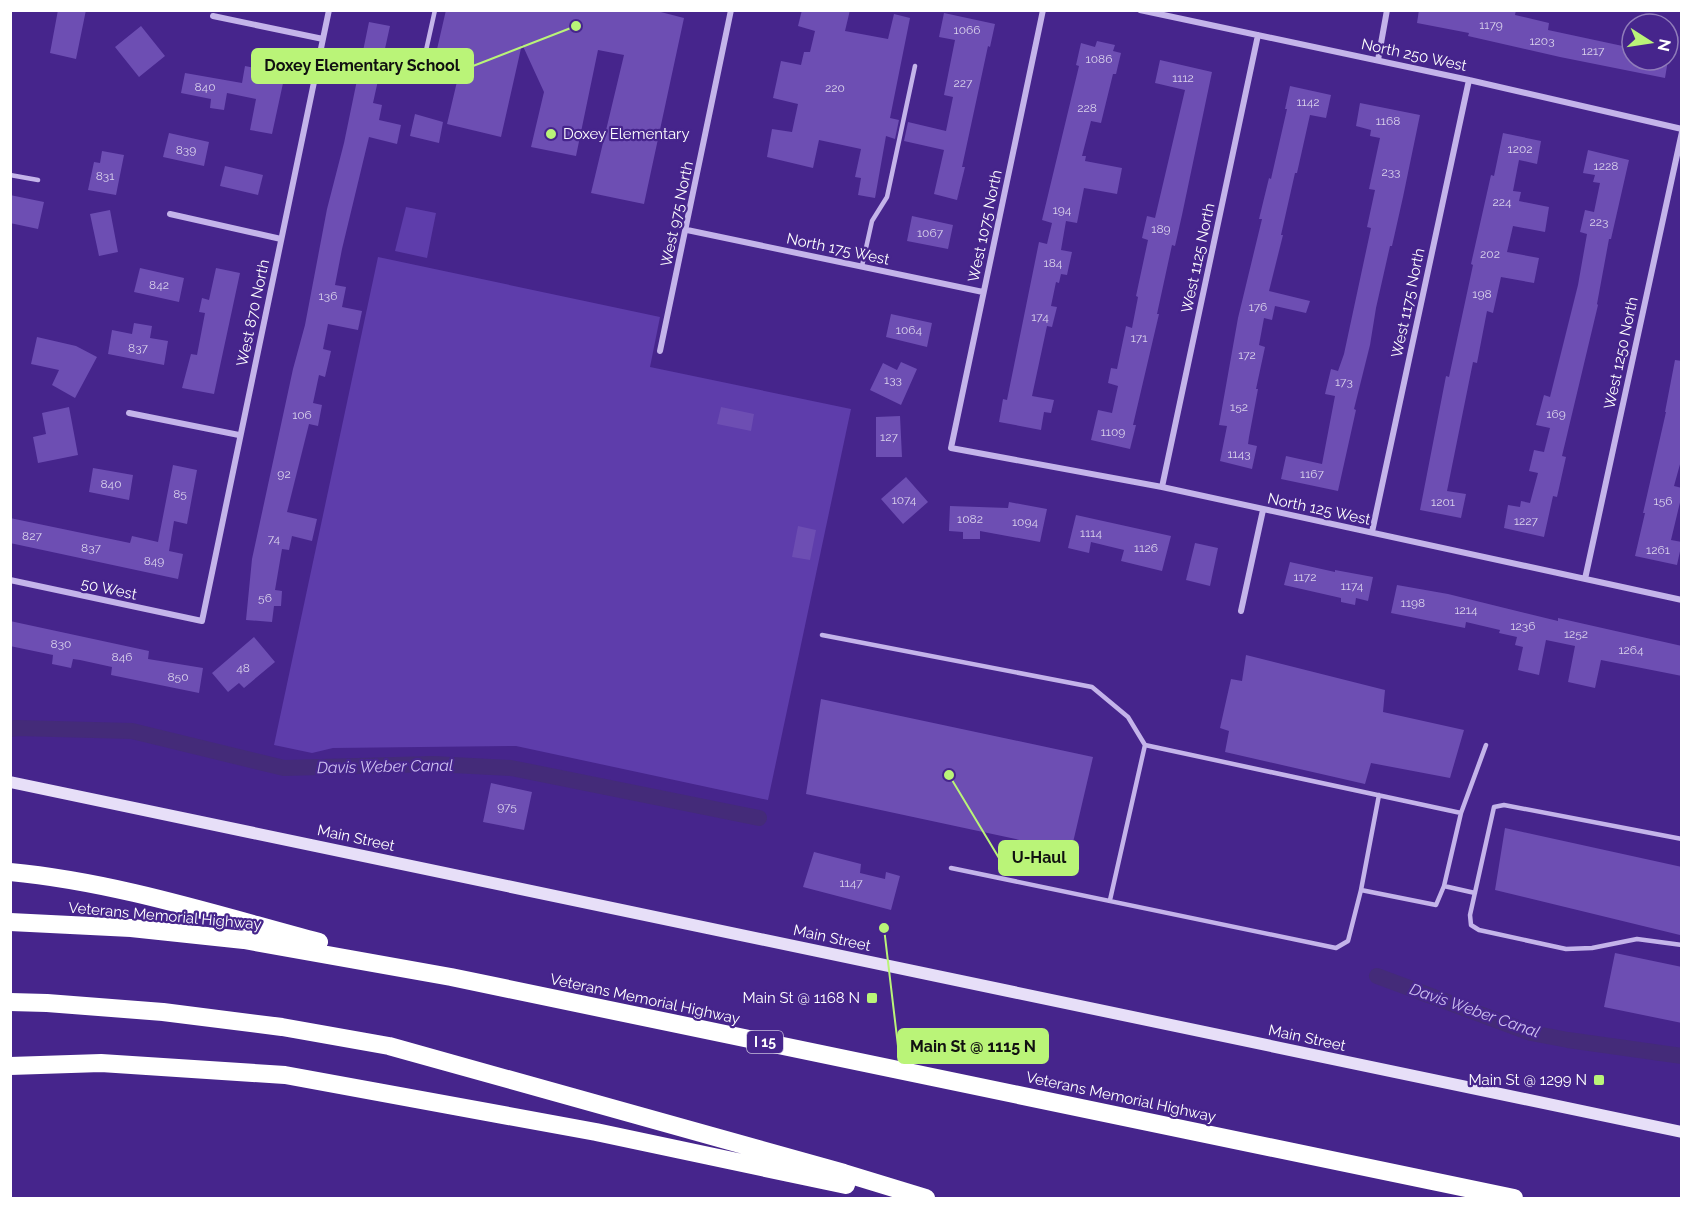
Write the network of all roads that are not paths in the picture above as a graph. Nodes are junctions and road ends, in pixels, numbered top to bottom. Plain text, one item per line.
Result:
1 (329, 10) edge
2 (435, 10) edge
3 (731, 10) edge
4 (1043, 10) edge
5 (1140, 10) edge
6 (1387, 10) edge
7 (213, 16) dead end
8 (1258, 35) junction
9 (323, 39) junction
10 (1378, 60) junction
11 (915, 66) dead end
12 (435, 79) dead end
13 (1469, 80) junction
14 (1682, 130) edge
15 (10, 175) edge
16 (39, 180) dead end
17 (170, 214) dead end
18 (687, 230) junction
19 (281, 239) junction
20 (862, 266) junction
21 (983, 292) junction
22 (660, 351) dead end
23 (129, 413) dead end
24 (239, 435) junction
25 (951, 448) joint
26 (1162, 487) junction
27 (1263, 510) junction
28 (1372, 532) junction
29 (1585, 579) junction
30 (10, 580) edge
31 (1682, 600) edge
32 (1241, 611) dead end
33 (202, 621) joint
34 (822, 635) dead end
35 (1145, 745) junction
36 (1486, 746) dead end
37 (10, 782) edge
38 (1379, 795) junction
39 (1461, 813) junction
40 (1682, 839) edge
41 (951, 868) dead end
42 (10, 872) edge
43 (1444, 886) junction
44 (1360, 890) junction
45 (1475, 893) junction
46 (1110, 900) junction
47 (10, 922) edge
48 (1682, 945) edge
49 (451, 977) junction
50 (10, 1002) edge
51 (10, 1066) edge
52 (1682, 1132) edge
53 (909, 1198) edge
54 (926, 1198) edge
55 (1514, 1198) edge

1 - 9 street, West 870 North
2 - 12 lane
3 - 18 street, West 975 North
4 - 21 street, West 1075 North
5 - 8 street, North 250 West
6 - 10 street
7 - 9 street
8 - 10 street, North 250 West
8 - 26 street, West 1125 North
9 - 19 street, West 870 North
10 - 13 street, North 250 West
11 - 20 lane
13 - 14 street, North 250 West
13 - 28 street, West 1175 North
14 - 29 street, West 1250 North
15 - 16 lane
17 - 19 street
18 - 20 street, North 175 West
18 - 22 street, West 975 North
19 - 24 street, West 870 North
20 - 21 street, North 175 West
21 - 25 street, West 1075 North
23 - 24 street
24 - 33 street, West 870 North
25 - 26 street, North 125 West
26 - 27 street, North 125 West
27 - 28 street, North 125 West
27 - 32 street
28 - 29 street, North 125 West
29 - 31 street, North 125 West
30 - 33 street, 50 West
34 - 35 lane
35 - 38 lane
35 - 46 lane
36 - 39 lane
37 - 52 main road, Main Street
38 - 39 lane
38 - 44 lane
39 - 43 lane
40 - 45 lane
41 - 46 lane
42 - 49 highway
43 - 44 lane
43 - 45 lane
44 - 46 lane
45 - 48 lane
47 - 49 highway, Veterans Memorial Highway / I 15
49 - 55 highway, Veterans Memorial Highway / I 15
50 - 54 highway
51 - 53 highway

